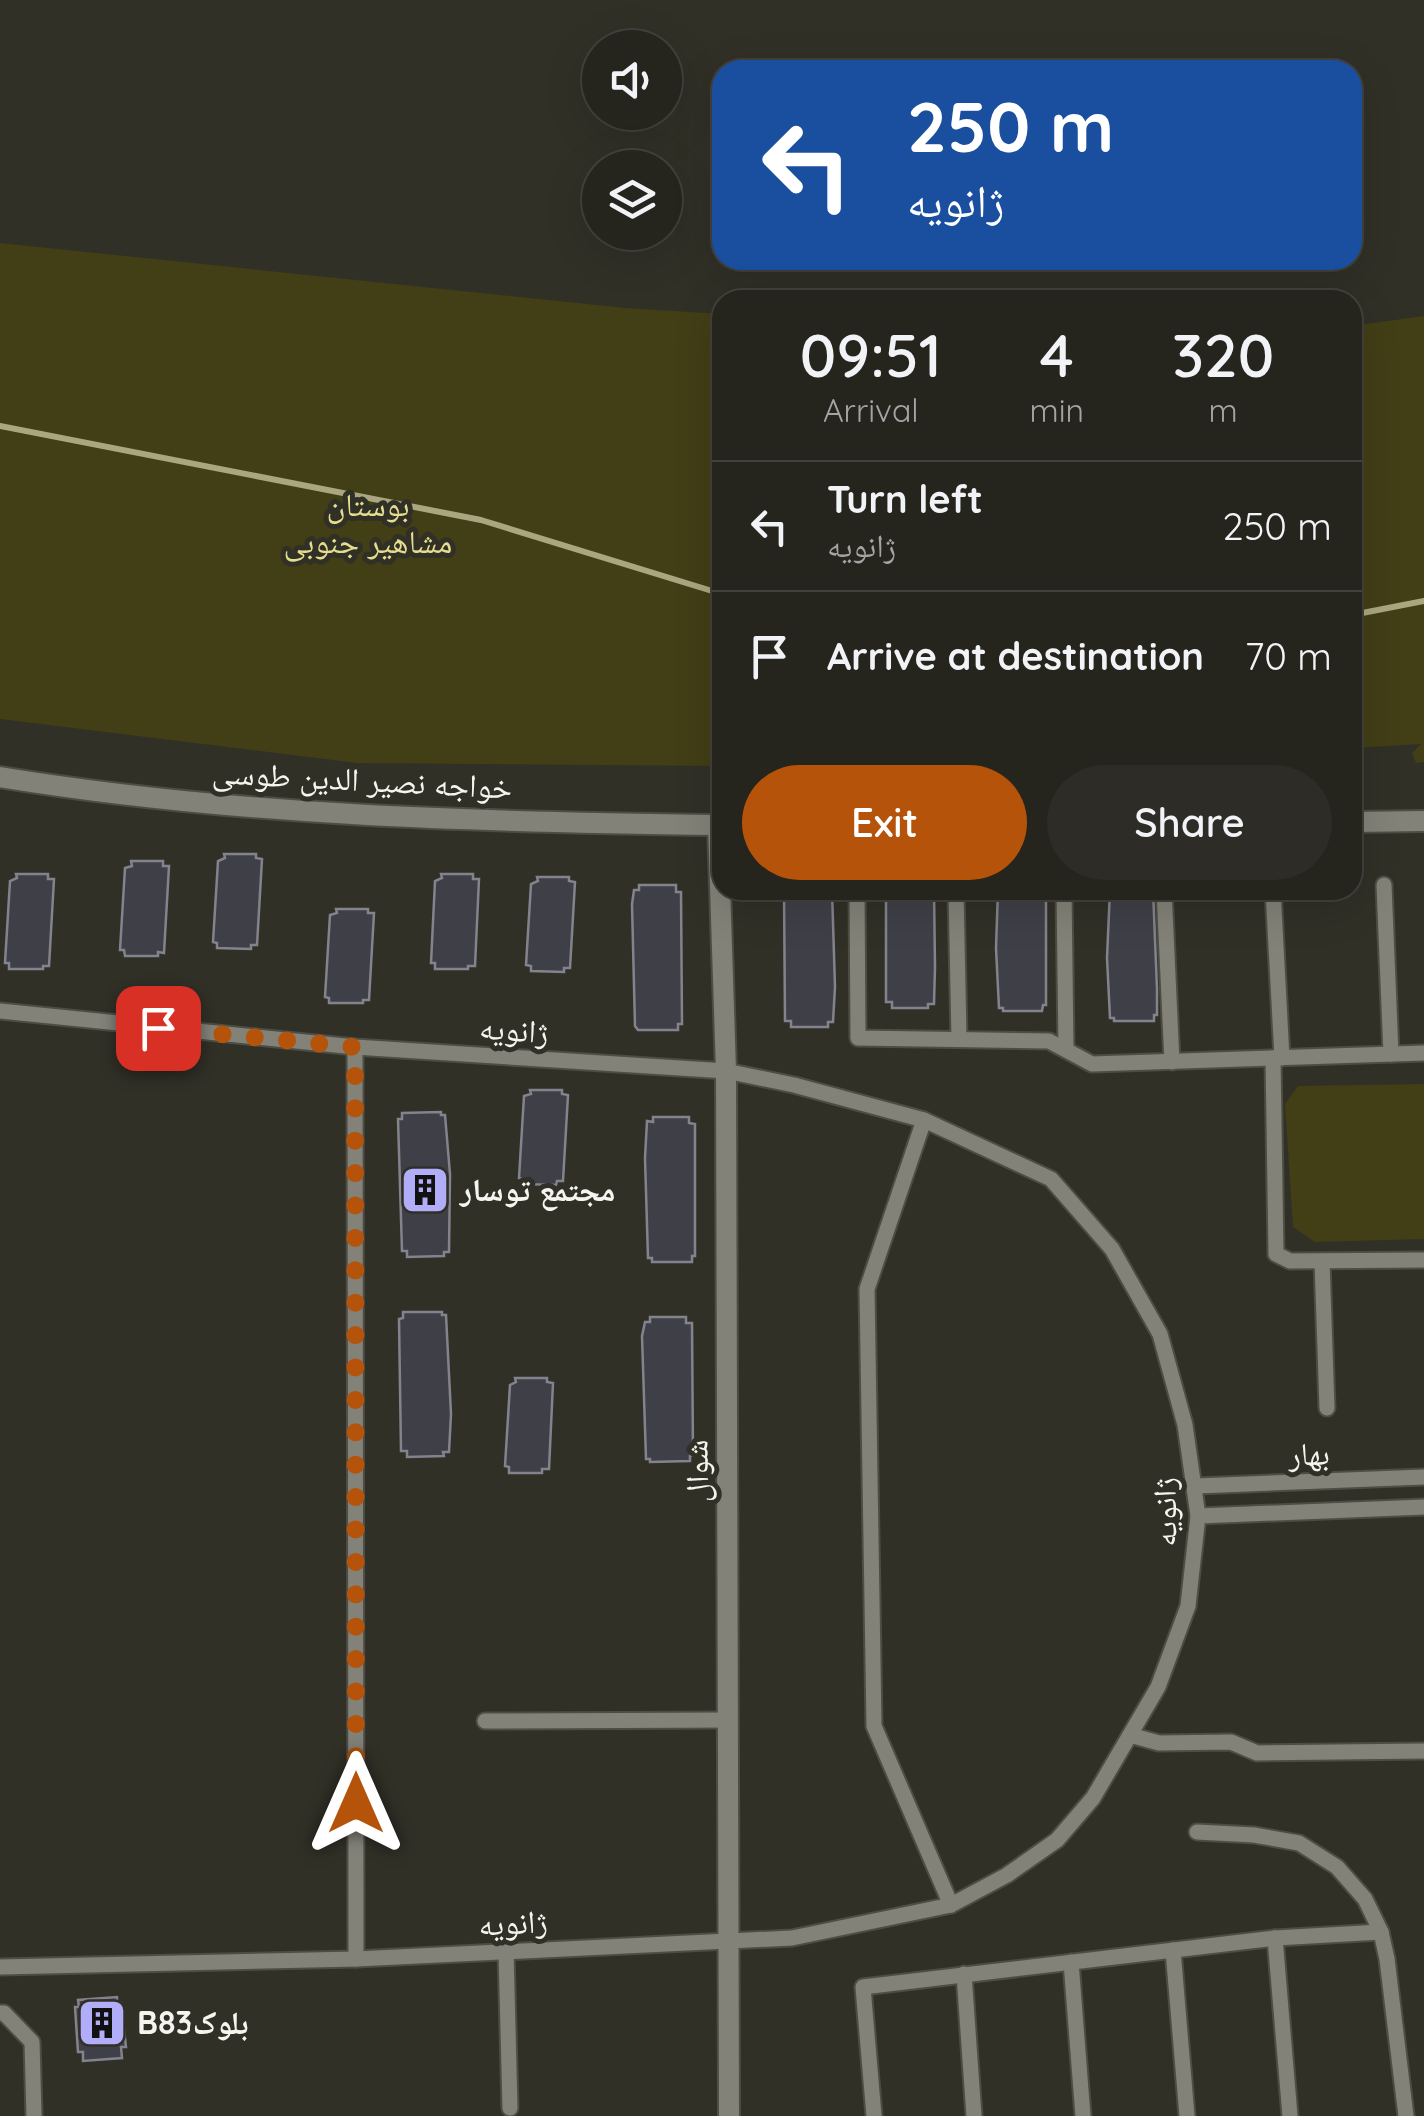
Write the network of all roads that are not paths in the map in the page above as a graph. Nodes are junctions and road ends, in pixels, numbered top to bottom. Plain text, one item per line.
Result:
1 (0, 777) edge
2 (1424, 821) edge
3 (1362, 822) edge
4 (712, 825) edge
5 (1384, 885) dead end
6 (722, 900) edge
7 (857, 900) edge
8 (956, 900) edge
9 (1064, 900) edge
10 (1164, 900) edge
11 (1273, 900) edge
12 (0, 1012) edge
13 (959, 1039) junction
14 (355, 1047) junction
15 (1066, 1050) junction
16 (1424, 1053) edge
17 (1390, 1054) junction
18 (1277, 1058) junction
19 (1172, 1062) junction
20 (726, 1071) junction
21 (924, 1120) junction
22 (1424, 1260) edge
23 (1322, 1261) junction
24 (1327, 1408) dead end
25 (1424, 1477) edge
26 (1196, 1486) junction
27 (1424, 1507) edge
28 (1198, 1516) junction
29 (730, 1720) junction
30 (485, 1721) dead end
31 (1130, 1735) junction
32 (1424, 1751) edge
33 (1197, 1832) dead end
34 (951, 1904) junction
35 (1382, 1932) junction
36 (1276, 1938) junction
37 (729, 1942) junction
38 (1174, 1950) junction
39 (506, 1951) junction
40 (356, 1959) junction
41 (1071, 1962) junction
42 (0, 1966) edge
43 (964, 1974) junction
44 (0, 2013) edge
45 (510, 2108) dead end
46 (34, 2116) edge
47 (729, 2116) edge
48 (874, 2116) edge
49 (974, 2116) edge
50 (1083, 2116) edge
51 (1187, 2116) edge
52 (1290, 2116) edge
53 (1406, 2116) edge

1 - 4 street, خواجه نصیر الدین طوسی
2 - 3 street
5 - 17 street
6 - 20 street, شوال
7 - 13 street
8 - 13 street
9 - 15 street
10 - 19 street
11 - 18 street
12 - 14 street, ژانویه
13 - 15 street
14 - 20 street, ژانویه
14 - 40 street
15 - 19 street
16 - 17 street
17 - 18 street
18 - 19 street
18 - 23 street
20 - 21 street, ژانویه
20 - 29 street, شوال
21 - 26 street, ژانویه
21 - 34 street
22 - 23 street
23 - 24 street
25 - 26 street, بهار
26 - 28 street, ژانویه
27 - 28 street, بهار
28 - 31 street, ژانویه
29 - 30 street
29 - 37 street, شوال
31 - 32 street
31 - 34 street, ژانویه
33 - 35 street
34 - 37 street, ژانویه
35 - 36 street
35 - 53 street
36 - 38 street
36 - 52 street
37 - 39 street, ژانویه
37 - 47 street, شوال
38 - 41 street
38 - 51 street
39 - 40 street, ژانویه
39 - 45 street
40 - 42 street, ژانویه
41 - 43 street
41 - 50 street
43 - 48 street
43 - 49 street
44 - 46 street

